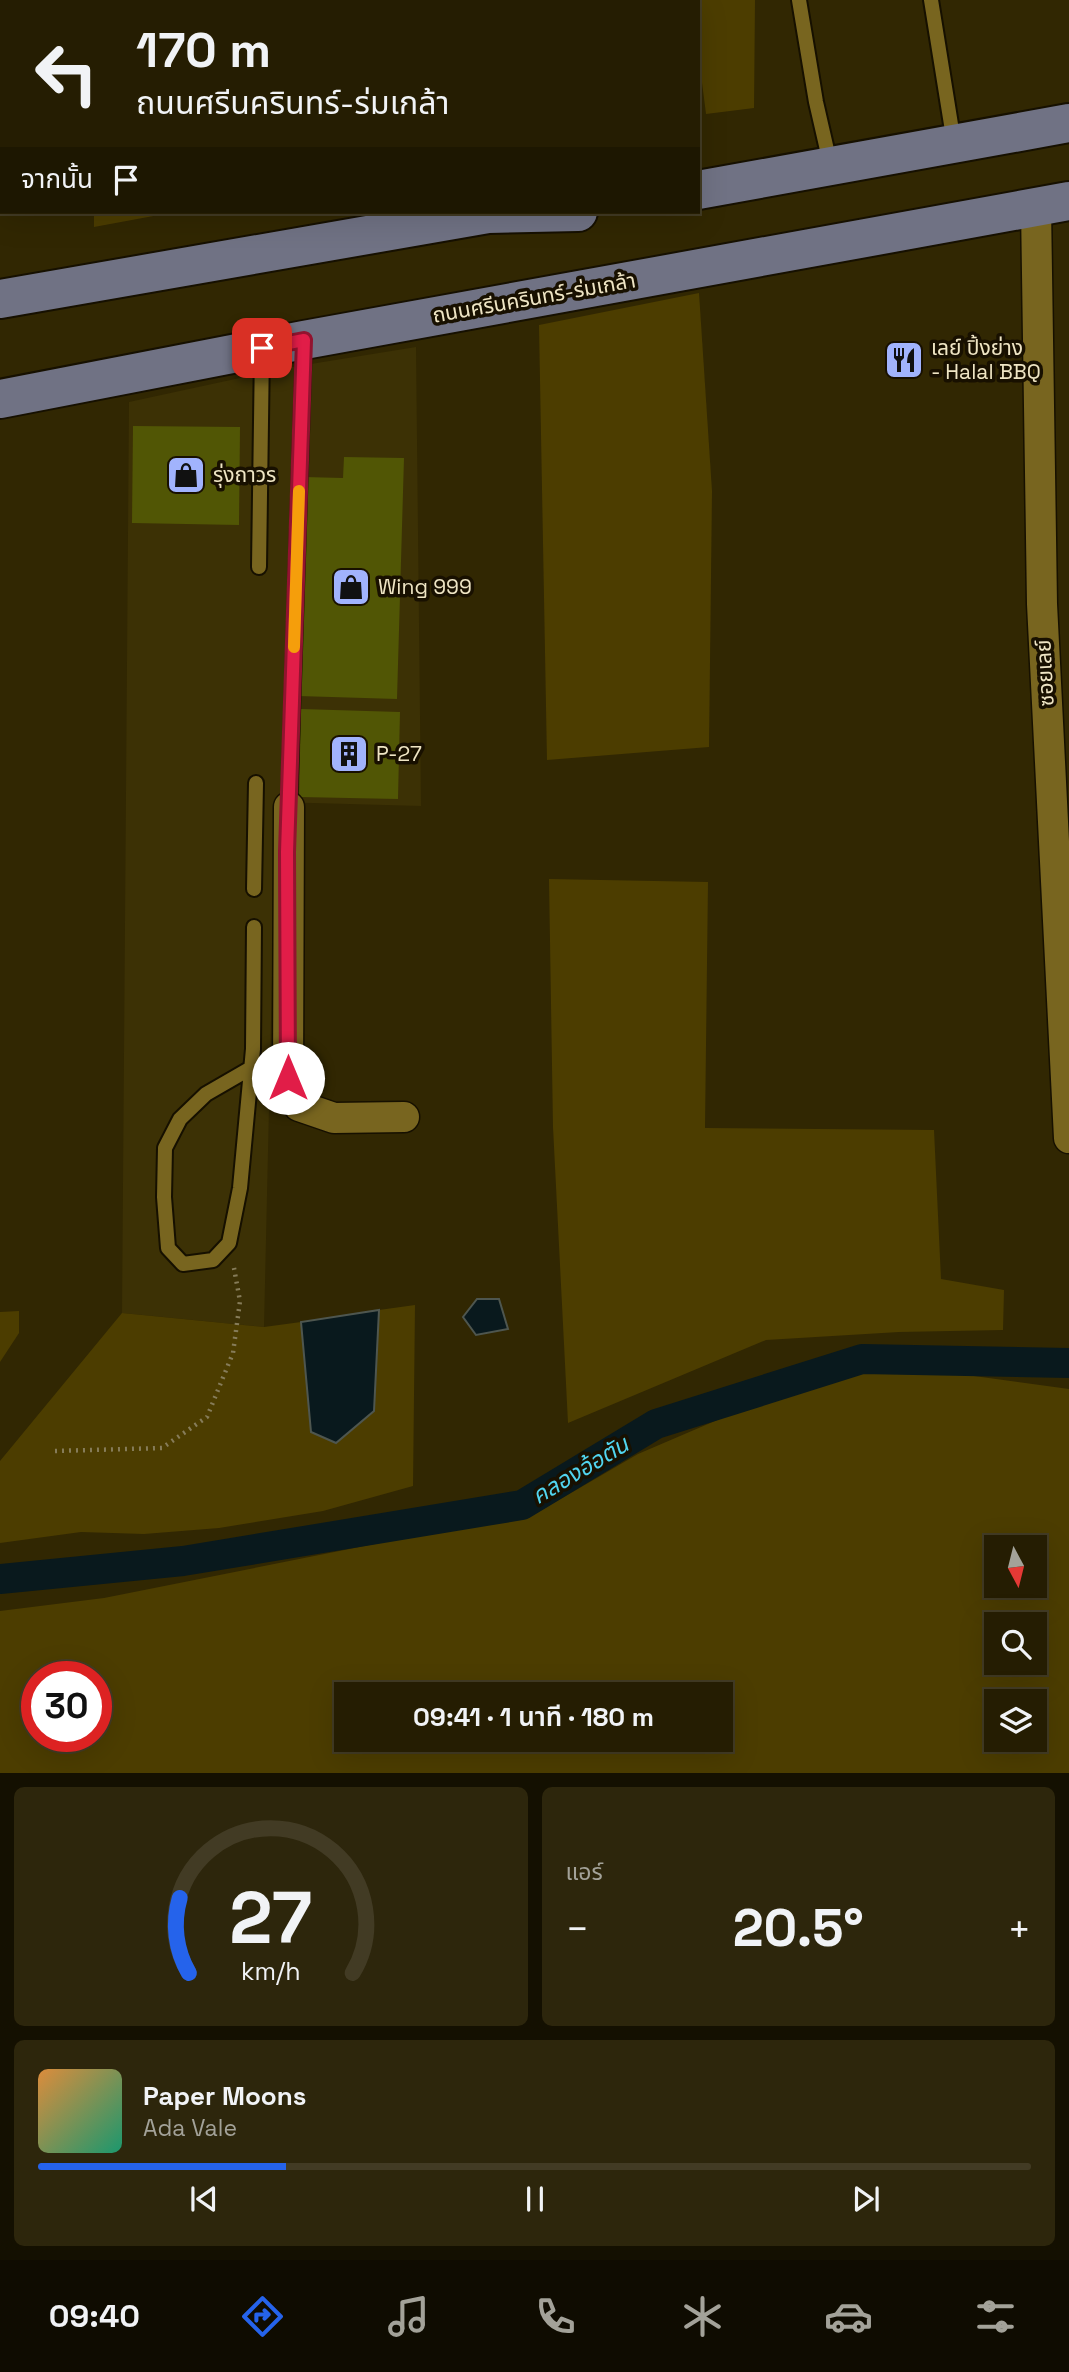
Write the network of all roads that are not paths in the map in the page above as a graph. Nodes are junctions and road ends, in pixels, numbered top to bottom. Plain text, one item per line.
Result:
1 (799, 0) edge
2 (931, 0) edge
3 (1069, 123) edge
4 (955, 144) junction
5 (831, 166) junction
6 (700, 190) edge
7 (1053, 204) edge
8 (488, 214) edge
9 (0, 299) edge
10 (304, 340) junction
11 (262, 348) junction
12 (0, 399) edge
13 (259, 567) dead end
14 (256, 783) dead end
15 (289, 807) joint
16 (254, 889) dead end
17 (254, 927) dead end
18 (251, 1068) junction
19 (404, 1117) dead end
20 (1069, 1138) edge

1 - 5 lane
2 - 4 lane
3 - 4 main road
4 - 5 main road
5 - 6 main road
7 - 10 main road, ถนนศรีนครินทร์-ร่มเกล้า
7 - 20 street, ซอยเลย์
8 - 9 main road
10 - 11 main road, ถนนศรีนครินทร์-ร่มเกล้า
10 - 15 lane
11 - 12 main road, ถนนศรีนครินทร์-ร่มเกล้า
11 - 13 lane
14 - 16 lane
15 - 19 street
17 - 18 lane
18 - 18 lane

